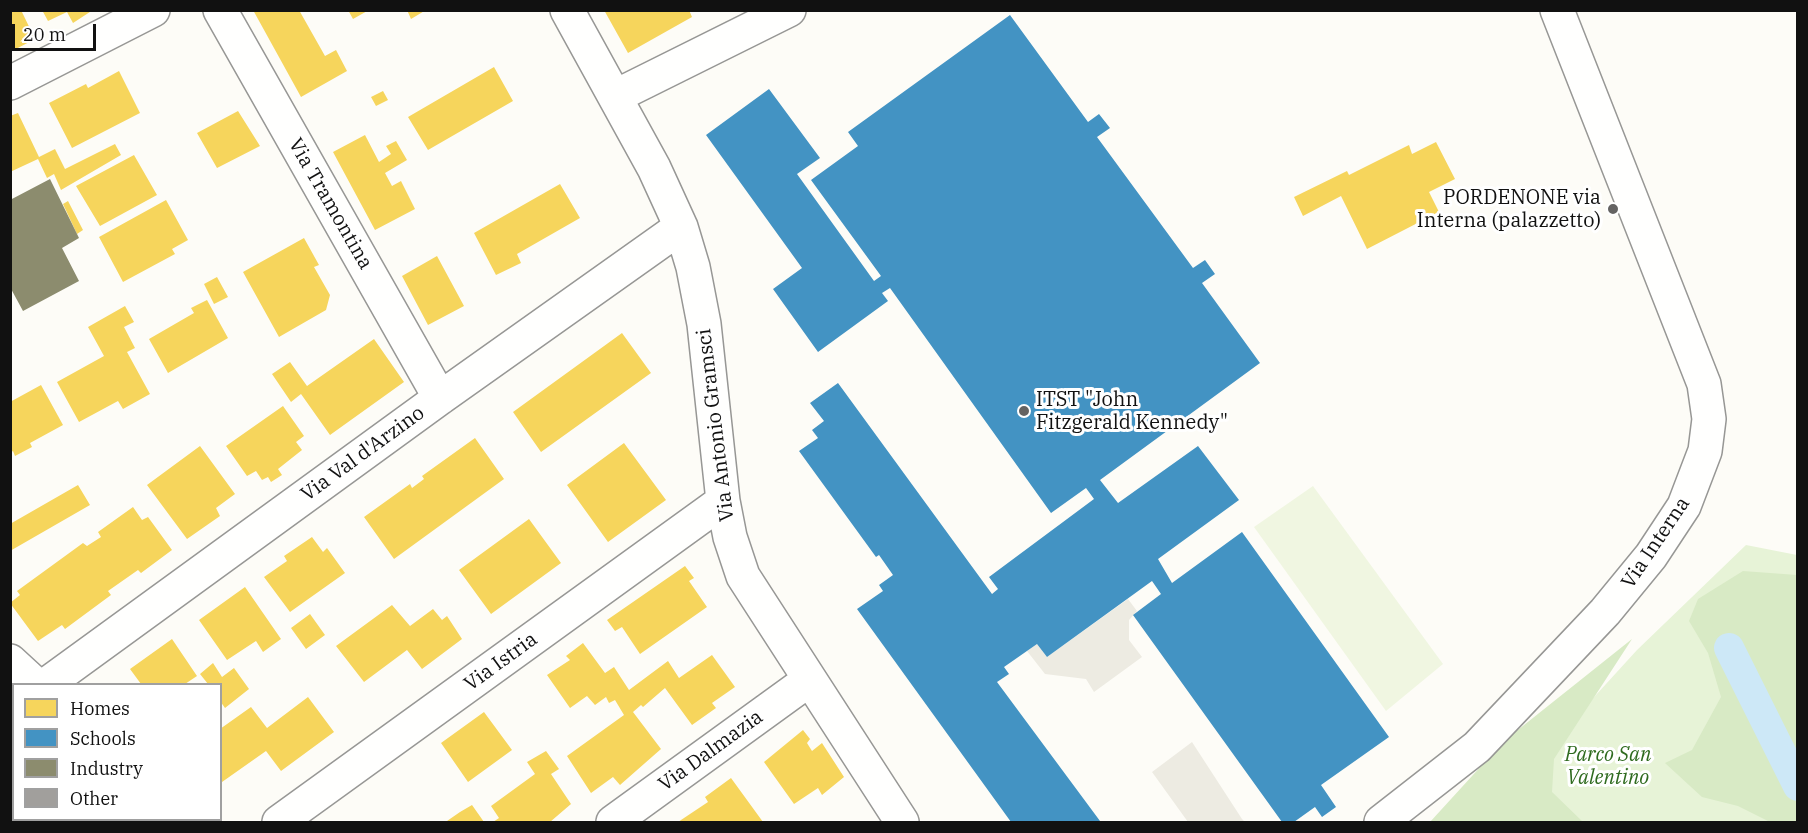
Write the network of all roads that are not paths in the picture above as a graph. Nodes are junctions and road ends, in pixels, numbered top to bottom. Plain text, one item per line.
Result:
1 (153, 10) edge
2 (220, 10) edge
3 (567, 10) edge
4 (789, 10) edge
5 (1557, 10) edge
6 (10, 83) edge
7 (616, 96) junction
8 (681, 227) junction
9 (440, 398) junction
10 (723, 501) junction
11 (10, 661) edge
12 (809, 680) junction
13 (34, 683) edge
14 (48, 683) edge
15 (279, 822) edge
16 (613, 822) edge
17 (902, 822) edge
18 (1381, 822) edge

1 - 6 street
2 - 9 street, Via Tramontina
3 - 7 street, Via Antonio Gramsci
4 - 7 street
5 - 18 street, Via Interna
7 - 8 street, Via Antonio Gramsci
8 - 9 street, Via Val d'Arzino
8 - 10 street, Via Antonio Gramsci
9 - 14 street, Via Val d'Arzino
10 - 12 street, Via Antonio Gramsci
10 - 15 street, Via Istria
11 - 13 street
12 - 16 street, Via Dalmazia
12 - 17 street, Via Antonio Gramsci

